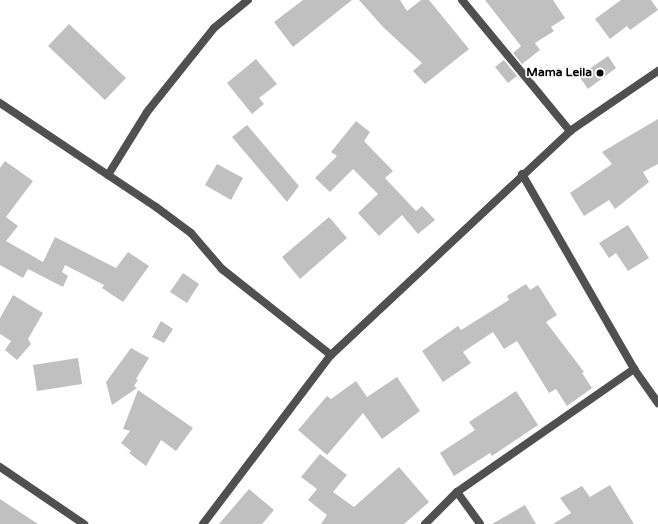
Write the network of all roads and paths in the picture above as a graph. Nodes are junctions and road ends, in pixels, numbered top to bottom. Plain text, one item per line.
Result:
1 (248, 0) edge
2 (462, 0) edge
3 (658, 71) edge
4 (0, 103) edge
5 (570, 131) junction
6 (522, 174) junction
7 (108, 175) junction
8 (331, 355) junction
9 (634, 369) junction
10 (658, 403) edge
11 (0, 467) edge
12 (457, 492) junction
13 (84, 524) edge
14 (203, 524) edge
15 (425, 524) edge
16 (480, 524) edge

1 - 7 street
2 - 5 street
3 - 5 street
4 - 7 street
5 - 6 street
6 - 8 street
6 - 9 street
7 - 8 street
8 - 14 street
9 - 10 street
9 - 12 street
11 - 13 street
12 - 15 street
12 - 16 street

